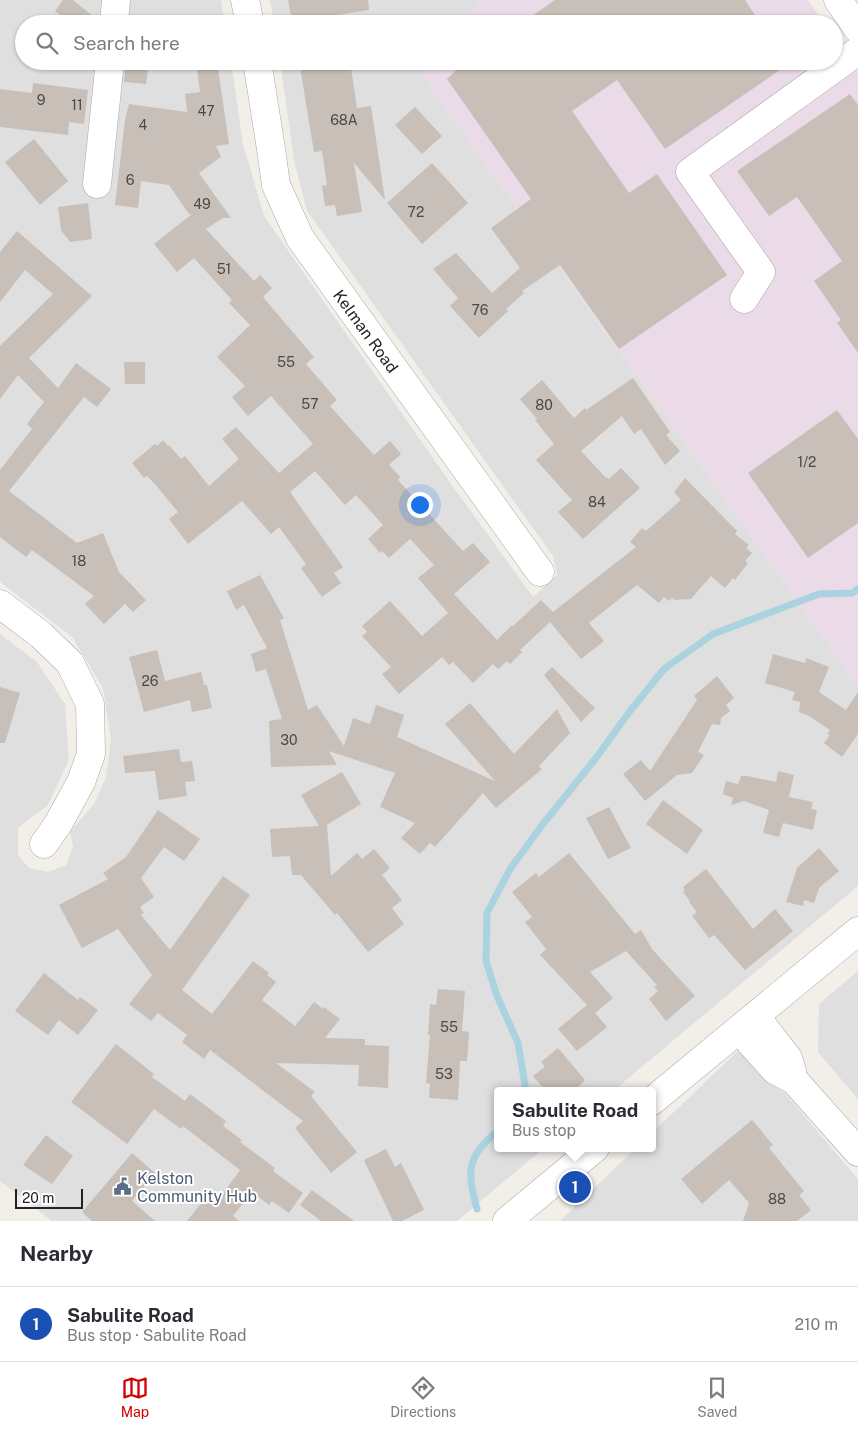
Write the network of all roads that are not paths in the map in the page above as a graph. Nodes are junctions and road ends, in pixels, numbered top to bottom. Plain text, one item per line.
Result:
1 (116, 0) edge
2 (245, 0) edge
3 (838, 0) edge
4 (115, 15) edge
5 (248, 15) edge
6 (858, 29) edge
7 (858, 52) edge
8 (843, 63) edge
9 (109, 70) edge
10 (258, 70) edge
11 (833, 70) edge
12 (97, 184) dead end
13 (744, 299) dead end
14 (540, 572) dead end
15 (0, 604) edge
16 (44, 844) dead end
17 (858, 931) edge
18 (747, 1023) junction
19 (656, 1098) edge
20 (590, 1152) edge
21 (858, 1152) edge
22 (507, 1221) edge

1 - 4 street
2 - 5 street
3 - 6 street
7 - 8 street
9 - 12 street
10 - 14 street, Kelman Road
11 - 13 street
15 - 16 street
17 - 18 street
18 - 19 street
18 - 21 street
20 - 22 street

